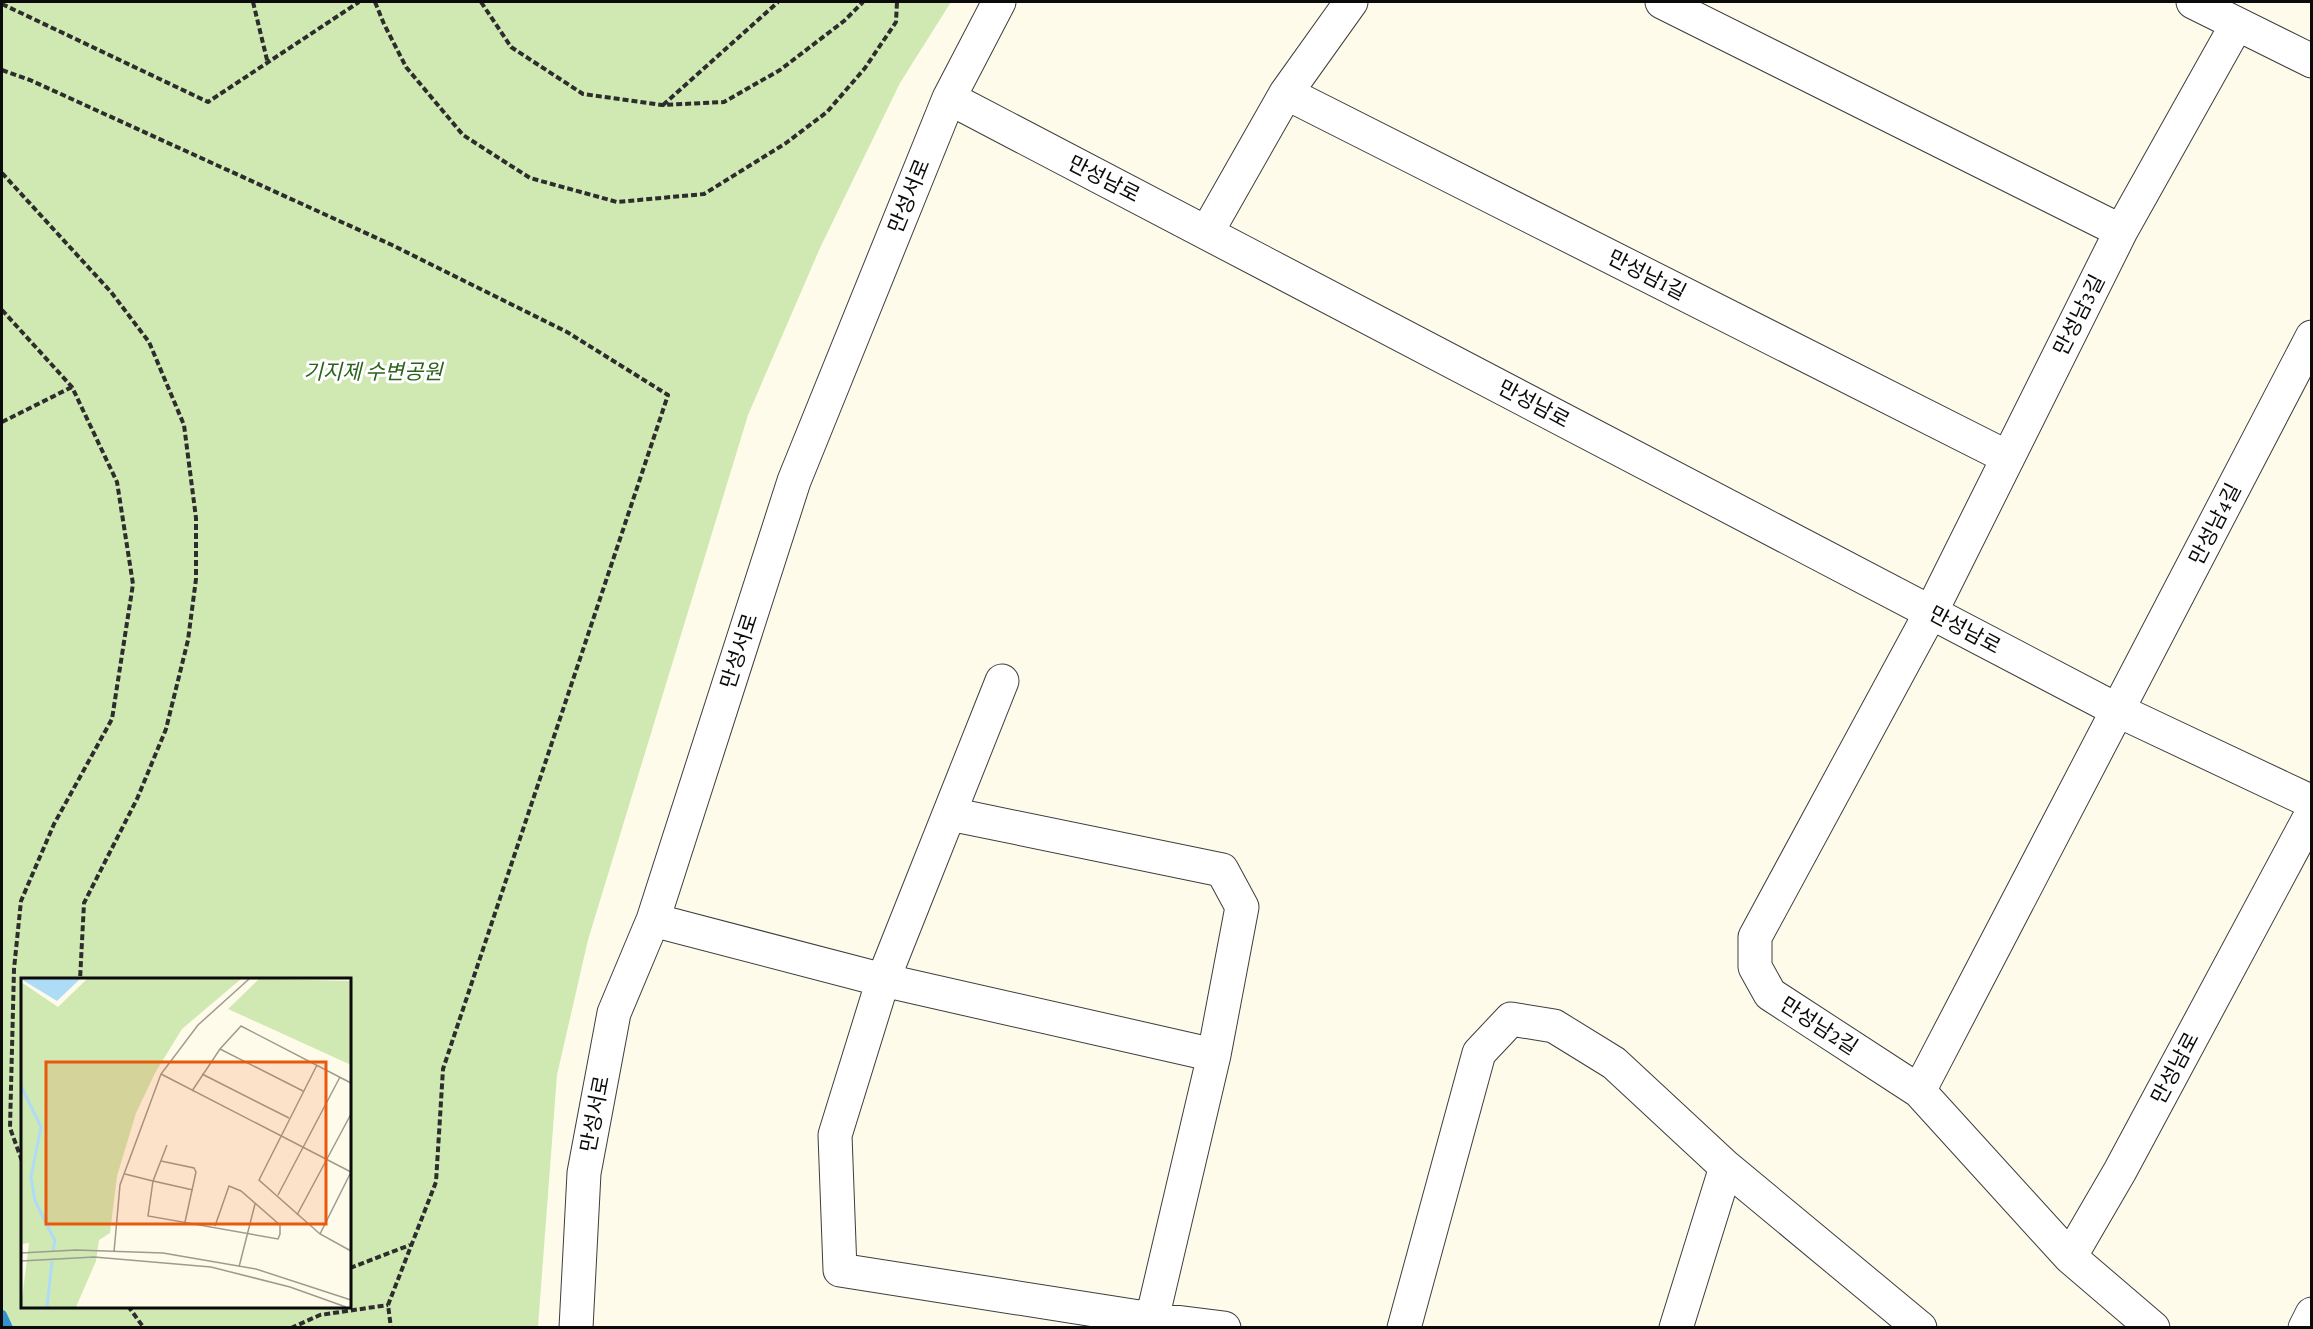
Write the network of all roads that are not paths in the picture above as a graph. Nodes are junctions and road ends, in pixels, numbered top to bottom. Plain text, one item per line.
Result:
1 (999, 2) edge
2 (1351, 2) edge
3 (1662, 2) edge
4 (2193, 2) edge
5 (2237, 24) junction
6 (2312, 62) edge
7 (1286, 93) junction
8 (949, 98) junction
9 (2121, 231) junction
10 (1207, 232) junction
11 (2312, 337) edge
12 (2007, 457) junction
13 (1931, 612) junction
14 (1002, 681) dead end
15 (2119, 711) junction
16 (2312, 802) edge
17 (2312, 813) edge
18 (950, 814) junction
19 (653, 920) junction
20 (884, 981) junction
21 (1214, 1055) junction
22 (1919, 1091) junction
23 (1726, 1167) junction
24 (2070, 1257) junction
25 (2312, 1314) edge
26 (1152, 1319) junction
27 (576, 1328) edge
28 (1224, 1328) edge
29 (1404, 1328) edge
30 (1676, 1328) edge
31 (1920, 1328) edge
32 (2153, 1328) edge
33 (2305, 1328) edge

1 - 8 street, 만성서로
2 - 7 street
3 - 9 street
4 - 5 street
5 - 6 street
5 - 9 street, 만성남3길
7 - 10 street
7 - 12 street, 만성남1길
8 - 10 street, 만성남로
8 - 19 street, 만성서로
9 - 12 street, 만성남3길
10 - 13 street, 만성남로
11 - 15 street, 만성남4길
12 - 13 street, 만성남3길
13 - 15 street, 만성남로
13 - 22 street, 만성남2길
14 - 18 street
15 - 16 street, 만성남로
15 - 22 street
17 - 24 street, 만성남로
18 - 20 street
18 - 21 street
19 - 20 street
19 - 27 street, 만성서로
20 - 21 street
20 - 26 street
21 - 26 street
22 - 24 street, 만성남2길
23 - 29 street
23 - 30 street
23 - 31 street
24 - 32 street, 만성남2길
25 - 33 street
26 - 28 street

